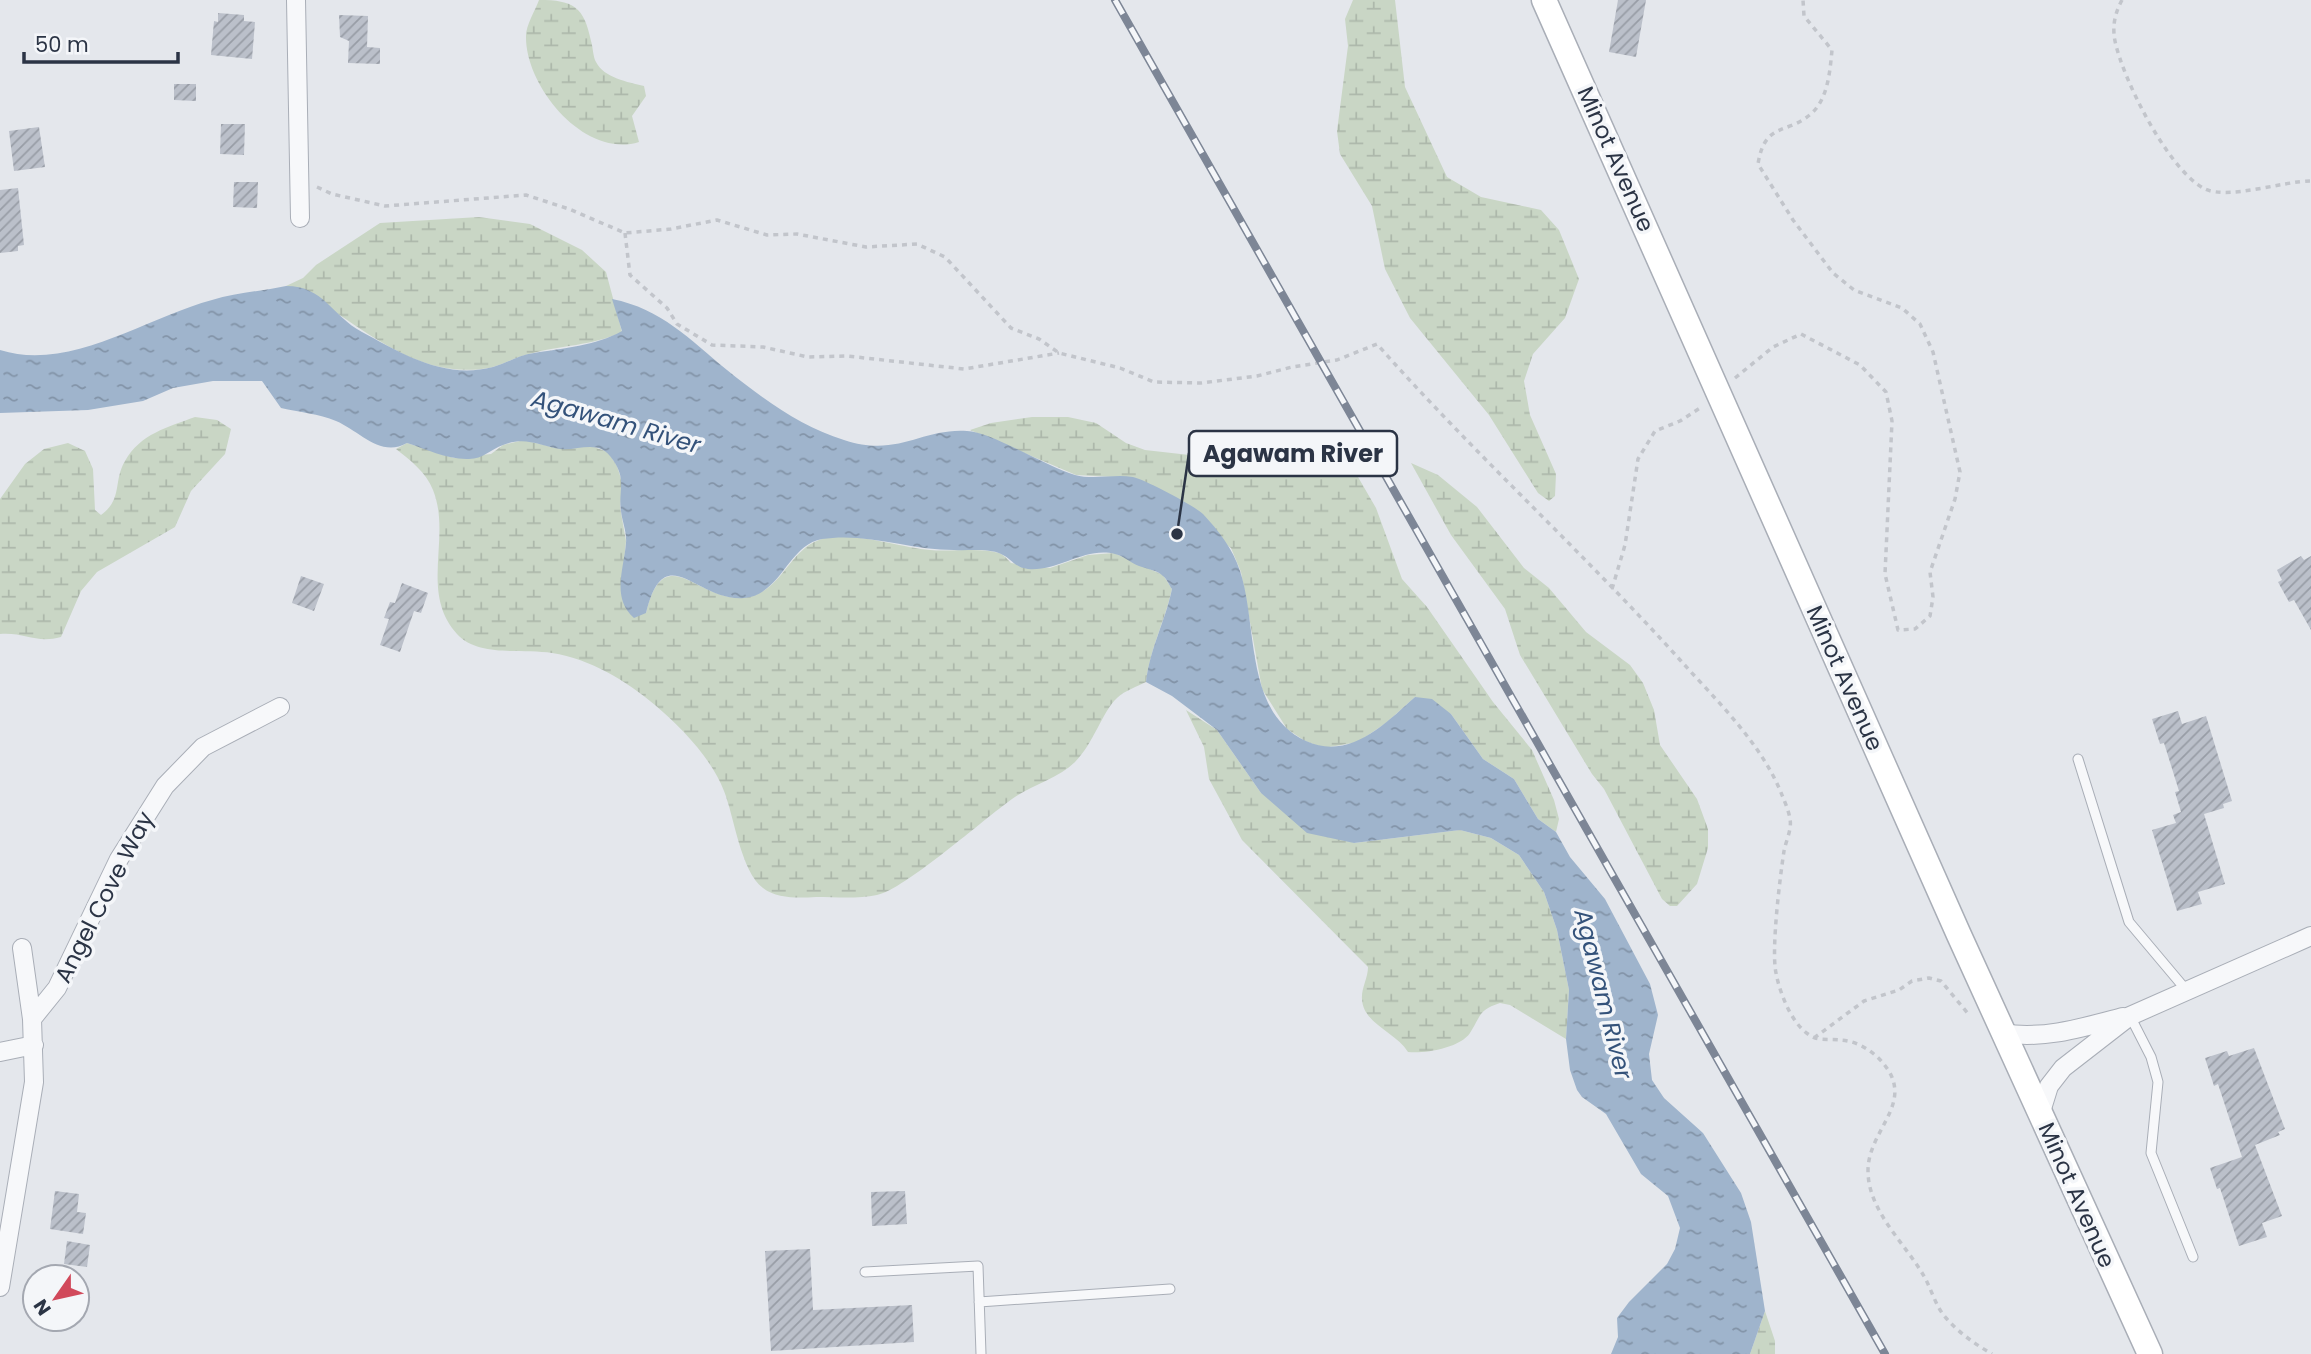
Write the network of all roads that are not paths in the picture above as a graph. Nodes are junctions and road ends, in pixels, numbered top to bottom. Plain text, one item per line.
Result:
1 (296, 0) edge
2 (1544, 0) edge
3 (300, 218) dead end
4 (280, 707) dead end
5 (2077, 759) dead end
6 (2311, 936) edge
7 (22, 948) dead end
8 (2187, 991) junction
9 (2130, 1016) junction
10 (32, 1019) junction
11 (2001, 1029) junction
12 (34, 1045) junction
13 (0, 1052) edge
14 (2040, 1115) junction
15 (2193, 1257) dead end
16 (865, 1272) dead end
17 (0, 1287) edge
18 (1170, 1289) dead end
19 (979, 1302) junction
20 (981, 1354) edge
21 (2150, 1354) edge

1 - 3 street
2 - 11 main road, Minot Avenue
4 - 10 street, Angel Cove Way
5 - 8 lane
6 - 8 street
7 - 10 street
8 - 9 street
9 - 11 street
9 - 14 street
9 - 15 lane
10 - 12 street
11 - 14 main road, Minot Avenue
12 - 13 street
12 - 17 street
14 - 21 main road, Minot Avenue
16 - 19 lane
18 - 19 lane
19 - 20 lane

